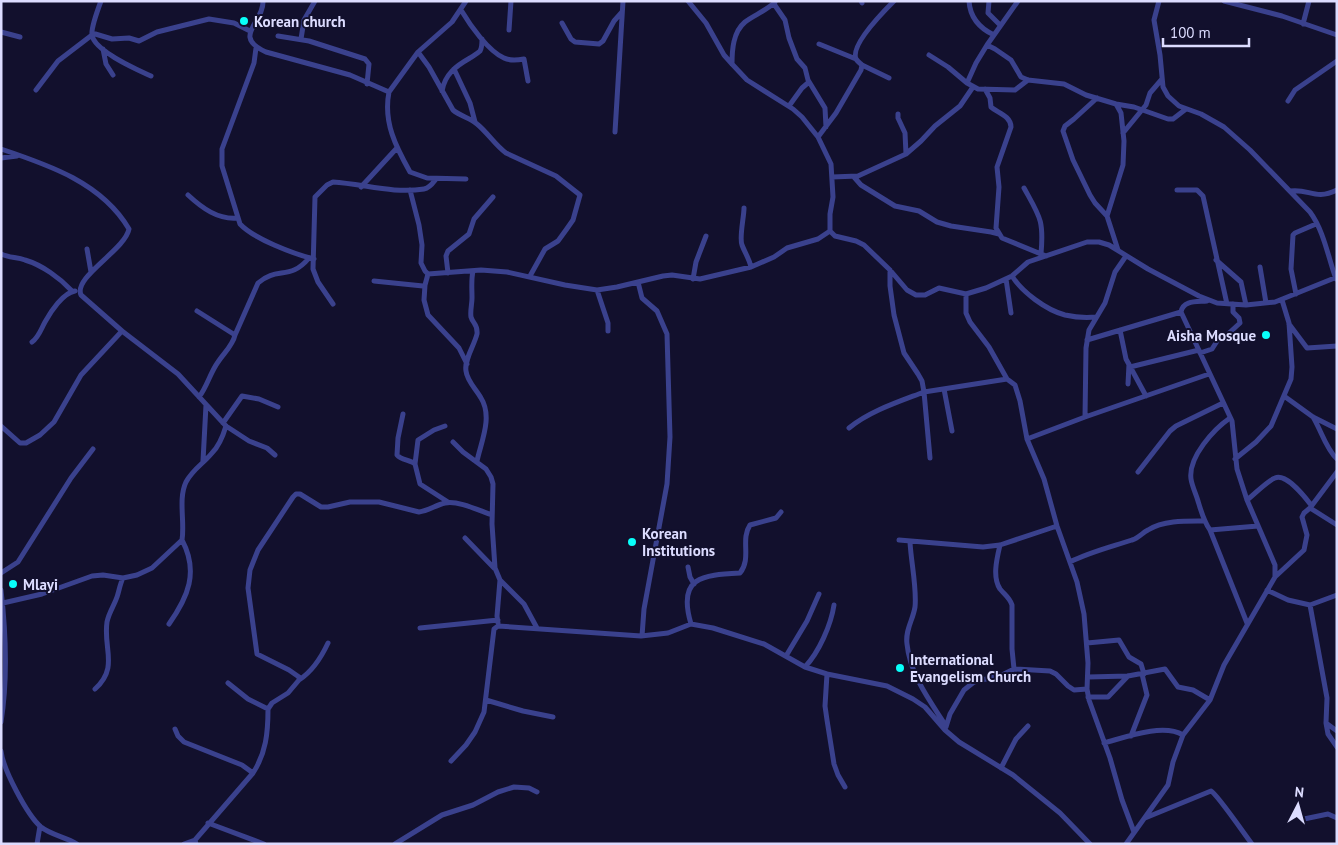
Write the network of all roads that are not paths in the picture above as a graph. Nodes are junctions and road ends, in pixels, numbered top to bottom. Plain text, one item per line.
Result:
1 (100, 1) edge
2 (263, 1) edge
3 (315, 1) edge
4 (466, 1) edge
5 (511, 1) edge
6 (623, 1) edge
7 (688, 1) edge
8 (894, 1) edge
9 (969, 1) edge
10 (989, 1) edge
11 (1018, 1) edge
12 (1159, 1) edge
13 (1224, 1) edge
14 (1309, 1) edge
15 (775, 2) edge
16 (461, 10) junction
17 (622, 12) junction
18 (562, 23) dead end
19 (1303, 24) junction
20 (1000, 25) junction
21 (509, 30) dead end
22 (250, 31) junction
23 (1, 32) edge
24 (92, 34) junction
25 (994, 35) junction
26 (1337, 35) edge
27 (20, 36) dead end
28 (278, 36) dead end
29 (301, 39) junction
30 (482, 40) junction
31 (819, 44) dead end
32 (987, 45) junction
33 (256, 48) junction
34 (104, 49) junction
35 (418, 52) junction
36 (929, 55) dead end
37 (856, 59) junction
38 (1337, 61) edge
39 (732, 64) junction
40 (862, 65) junction
41 (454, 69) junction
42 (112, 75) dead end
43 (151, 76) dead end
44 (889, 78) dead end
45 (1162, 79) junction
46 (1028, 80) junction
47 (528, 81) dead end
48 (809, 82) junction
49 (967, 83) junction
50 (367, 84) junction
51 (973, 87) junction
52 (36, 90) dead end
53 (985, 90) junction
54 (442, 91) junction
55 (389, 92) junction
56 (1097, 98) junction
57 (1288, 101) dead end
58 (1116, 104) junction
59 (789, 106) junction
60 (1186, 109) junction
61 (1142, 110) junction
62 (898, 114) dead end
63 (475, 122) junction
64 (826, 128) junction
65 (615, 132) dead end
66 (1123, 132) junction
67 (818, 137) junction
68 (1, 149) edge
69 (396, 149) junction
70 (906, 154) junction
71 (20, 155) junction
72 (1, 158) edge
73 (832, 177) junction
74 (854, 177) junction
75 (436, 179) junction
76 (466, 179) dead end
77 (361, 186) junction
78 (1024, 188) dead end
79 (410, 190) junction
80 (1177, 190) dead end
81 (1337, 190) edge
82 (1290, 191) junction
83 (188, 195) dead end
84 (493, 197) dead end
85 (744, 208) dead end
86 (1107, 216) junction
87 (238, 218) junction
88 (1316, 224) junction
89 (830, 232) junction
90 (999, 234) junction
91 (706, 236) dead end
92 (87, 249) dead end
93 (1118, 251) junction
94 (1, 254) edge
95 (1043, 255) junction
96 (1126, 256) junction
97 (311, 259) junction
98 (1216, 260) junction
99 (751, 267) junction
100 (1260, 267) dead end
101 (890, 270) junction
102 (473, 271) junction
103 (91, 272) junction
104 (448, 273) junction
105 (428, 274) junction
106 (530, 276) junction
107 (1012, 276) junction
108 (1336, 278) edge
109 (693, 279) junction
110 (1006, 279) junction
111 (374, 281) dead end
112 (638, 282) junction
113 (425, 285) junction
114 (79, 290) junction
115 (598, 290) junction
116 (72, 291) junction
117 (966, 294) junction
118 (1296, 294) junction
119 (1282, 300) junction
120 (1209, 301) junction
121 (1266, 303) junction
122 (334, 304) dead end
123 (1227, 304) junction
124 (1233, 304) junction
125 (1246, 305) junction
126 (197, 311) dead end
127 (1181, 312) junction
128 (1012, 313) dead end
129 (1096, 317) junction
130 (1289, 323) junction
131 (1120, 330) junction
132 (608, 331) dead end
133 (122, 332) junction
134 (234, 334) junction
135 (1087, 340) junction
136 (32, 342) dead end
137 (1337, 346) edge
138 (1200, 351) junction
139 (466, 364) junction
140 (1129, 366) junction
141 (1209, 374) junction
142 (1008, 379) junction
143 (1128, 384) dead end
144 (944, 389) junction
145 (924, 392) junction
146 (1146, 396) junction
147 (1284, 396) junction
148 (199, 397) junction
149 (1223, 403) junction
150 (206, 405) junction
151 (278, 407) dead end
152 (403, 414) dead end
153 (1085, 416) junction
154 (1313, 417) junction
155 (1230, 418) junction
156 (225, 425) junction
157 (1, 426) edge
158 (446, 426) dead end
159 (849, 428) dead end
160 (1337, 429) edge
161 (952, 431) dead end
162 (1027, 438) junction
163 (453, 442) dead end
164 (93, 449) dead end
165 (275, 455) dead end
166 (930, 458) dead end
167 (1235, 459) junction
168 (1337, 459) edge
169 (476, 461) junction
170 (203, 462) junction
171 (416, 464) junction
172 (1138, 472) dead end
173 (1337, 472) edge
174 (1247, 500) junction
175 (448, 502) junction
176 (1311, 506) junction
177 (782, 512) dead end
178 (492, 515) junction
179 (1205, 521) junction
180 (1337, 525) edge
181 (1057, 526) junction
182 (1258, 526) junction
183 (1210, 530) junction
184 (465, 538) dead end
185 (182, 540) junction
186 (899, 540) dead end
187 (910, 542) junction
188 (1000, 545) junction
189 (1070, 562) junction
190 (688, 567) dead end
191 (494, 568) junction
192 (1, 572) edge
193 (1275, 577) junction
194 (123, 578) junction
195 (500, 580) junction
196 (694, 584) junction
197 (1, 590) edge
198 (1267, 590) junction
199 (819, 594) dead end
200 (1337, 595) edge
201 (3, 603) junction
202 (834, 605) dead end
203 (1310, 605) junction
204 (498, 623) junction
205 (1247, 623) junction
206 (169, 624) dead end
207 (691, 624) junction
208 (420, 628) dead end
209 (537, 628) junction
210 (3, 629) edge
211 (642, 636) junction
212 (328, 643) dead end
213 (1087, 643) junction
214 (786, 656) junction
215 (805, 667) junction
216 (1014, 669) junction
217 (827, 674) junction
218 (1143, 674) junction
219 (1128, 676) junction
220 (1088, 677) junction
221 (299, 680) junction
222 (228, 683) dead end
223 (95, 688) dead end
224 (1087, 689) junction
225 (1088, 697) junction
226 (486, 700) junction
227 (1210, 700) junction
228 (268, 710) junction
229 (553, 717) dead end
230 (1, 722) edge
231 (1326, 723) junction
232 (1028, 726) dead end
233 (946, 728) junction
234 (175, 729) dead end
235 (1337, 731) edge
236 (1183, 735) junction
237 (1131, 736) junction
238 (1104, 743) junction
239 (1337, 747) edge
240 (1, 751) edge
241 (451, 761) dead end
242 (1001, 768) junction
243 (253, 773) junction
244 (845, 786) dead end
245 (537, 792) dead end
246 (1145, 818) junction
247 (1337, 818) edge
248 (1304, 819) dead end
249 (208, 823) junction
250 (40, 826) junction
251 (1134, 832) junction
252 (195, 842) edge
253 (37, 844) edge
254 (77, 844) edge
255 (184, 844) edge
256 (264, 844) edge
257 (395, 844) edge
258 (1090, 844) edge
259 (1126, 844) edge
260 (1252, 844) edge

1 - 24 street
2 - 22 street
3 - 29 street
4 - 16 street
5 - 21 street
6 - 17 street
7 - 39 street
8 - 37 street
9 - 25 street
10 - 20 street
11 - 20 street
12 - 45 street
13 - 19 street
14 - 19 street
15 - 39 street
15 - 48 street
16 - 30 street
16 - 35 street
17 - 18 street
17 - 65 street
19 - 26 street
20 - 25 street
22 - 24 street
22 - 33 street
23 - 27 street
24 - 34 street
24 - 52 street
25 - 32 street
28 - 29 street
29 - 50 street
30 - 41 street
30 - 47 street
31 - 37 street
32 - 46 street
32 - 49 street
33 - 50 street
33 - 87 street
34 - 42 street
34 - 43 street
35 - 54 street
35 - 55 street
36 - 49 street
37 - 40 street
38 - 57 street
39 - 59 street
40 - 44 street
40 - 64 street
41 - 54 street
41 - 63 street
45 - 60 street
45 - 61 street
46 - 53 street
46 - 56 street
48 - 59 street
48 - 64 street
49 - 51 street
50 - 55 street
51 - 53 street
51 - 70 street
53 - 90 street
54 - 63 street
55 - 69 street
56 - 58 street
56 - 86 street
58 - 61 street
58 - 66 street
59 - 67 street
60 - 61 street
60 - 82 street
61 - 66 street
62 - 70 street
63 - 106 street
64 - 67 street
66 - 86 street
67 - 73 street
68 - 71 street
69 - 75 street
69 - 77 street
70 - 74 street
71 - 72 street
71 - 103 street
73 - 74 street
73 - 89 street
74 - 90 street
75 - 76 street
75 - 79 street
77 - 79 street
77 - 97 street
78 - 95 street
79 - 105 street
80 - 98 street
81 - 82 street
82 - 88 street
83 - 87 street
84 - 104 street
85 - 99 street
86 - 93 street
87 - 97 street
88 - 108 street
88 - 118 street
89 - 99 street
89 - 101 street
90 - 95 street
91 - 109 street
92 - 103 street
93 - 95 street
93 - 96 street
94 - 116 street
95 - 107 street
96 - 120 street
96 - 129 street
97 - 122 street
97 - 134 street
98 - 123 street
98 - 125 street
99 - 109 street
100 - 121 street
101 - 117 street
101 - 145 street
102 - 104 street
102 - 106 street
102 - 139 street
103 - 114 street
104 - 105 street
105 - 113 street
106 - 115 street
107 - 110 street
107 - 129 street
108 - 118 street
109 - 112 street
110 - 117 street
110 - 128 street
111 - 113 street
112 - 115 street
112 - 211 street
113 - 139 street
114 - 116 street
114 - 133 street
115 - 132 street
116 - 136 street
117 - 142 street
118 - 119 street
119 - 121 street
119 - 130 street
120 - 123 street
120 - 127 street
121 - 125 street
123 - 124 street
124 - 125 street
124 - 138 street
126 - 134 street
127 - 131 street
127 - 138 street
129 - 135 street
130 - 137 street
130 - 147 street
131 - 135 street
131 - 140 street
133 - 148 street
133 - 157 street
134 - 148 street
135 - 153 street
138 - 140 street
138 - 141 street
139 - 169 street
140 - 143 street
140 - 146 street
141 - 146 street
141 - 149 street
142 - 144 street
142 - 162 street
144 - 145 street
144 - 161 street
145 - 159 street
145 - 166 street
146 - 153 street
147 - 154 street
147 - 167 street
148 - 150 street
149 - 155 street
149 - 172 street
150 - 156 street
150 - 170 street
151 - 156 street
152 - 171 street
153 - 162 street
154 - 160 street
154 - 168 street
155 - 167 street
155 - 179 street
156 - 165 street
156 - 170 street
158 - 171 street
162 - 181 street
163 - 169 street
164 - 192 street
167 - 174 street
169 - 178 street
170 - 185 street
171 - 175 street
173 - 176 street
174 - 176 street
174 - 182 street
175 - 178 street
175 - 221 street
176 - 180 street
176 - 193 street
177 - 196 street
178 - 191 street
179 - 183 street
179 - 189 street
181 - 188 street
181 - 189 street
182 - 183 street
182 - 193 street
183 - 205 street
184 - 191 street
185 - 194 street
185 - 206 street
186 - 187 street
187 - 188 street
187 - 233 street
188 - 216 street
189 - 213 street
190 - 196 street
191 - 195 street
193 - 198 street
194 - 201 street
194 - 223 street
195 - 204 street
195 - 209 street
196 - 207 street
197 - 201 street
198 - 203 street
198 - 205 street
199 - 214 street
200 - 203 street
201 - 210 street
202 - 215 street
203 - 231 street
204 - 208 street
204 - 209 street
204 - 226 street
205 - 227 street
207 - 211 street
207 - 214 street
209 - 211 street
210 - 230 street
212 - 221 street
213 - 218 street
213 - 220 street
214 - 215 street
215 - 217 street
216 - 224 street
216 - 233 street
217 - 233 street
217 - 244 street
218 - 219 street
218 - 227 street
218 - 237 street
219 - 220 street
219 - 225 street
220 - 224 street
221 - 228 street
222 - 228 street
224 - 225 street
225 - 238 street
226 - 229 street
226 - 241 street
227 - 236 street
228 - 243 street
231 - 235 street
231 - 239 street
232 - 242 street
233 - 242 street
234 - 243 street
236 - 237 street
236 - 246 street
237 - 238 street
238 - 251 street
240 - 250 street
242 - 258 street
243 - 249 street
245 - 257 street
246 - 251 street
246 - 260 street
247 - 248 street
249 - 252 street
249 - 256 street
250 - 253 street
250 - 254 street
251 - 259 street
252 - 255 street

